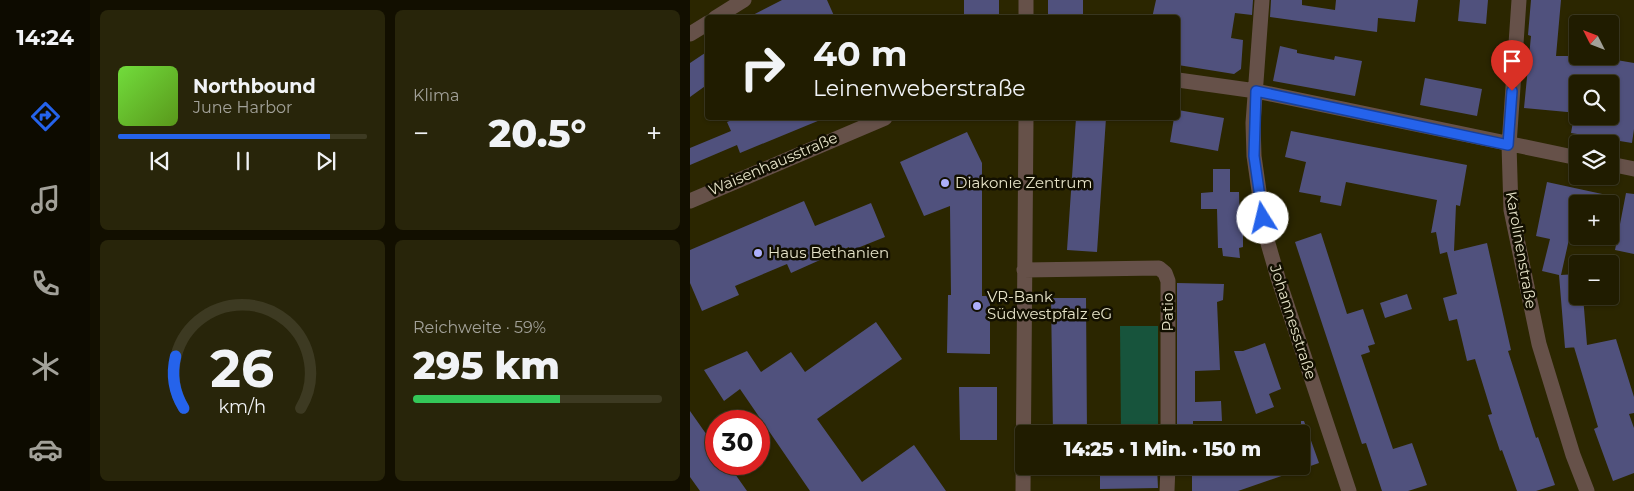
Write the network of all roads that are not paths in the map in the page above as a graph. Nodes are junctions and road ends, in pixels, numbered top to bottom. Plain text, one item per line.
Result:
1 (744, 0) edge
2 (1026, 0) edge
3 (1262, 0) edge
4 (1519, 0) edge
5 (720, 15) edge
6 (1026, 15) edge
7 (705, 25) edge
8 (690, 34) edge
9 (1180, 80) edge
10 (1256, 91) junction
11 (880, 120) edge
12 (1026, 120) edge
13 (1508, 145) junction
14 (1569, 156) edge
15 (1619, 166) edge
16 (1634, 169) edge
17 (690, 201) edge
18 (1024, 270) junction
19 (1168, 425) edge
20 (1168, 475) edge
21 (1023, 491) edge
22 (1167, 491) edge
23 (1349, 491) edge
24 (1587, 491) edge

1 - 5 street
2 - 6 street
3 - 10 street, Johannesstraße
4 - 13 street, Karolinenstraße
7 - 8 street
9 - 10 street
10 - 13 street
10 - 23 street, Johannesstraße
11 - 17 street, Waisenhausstraße
12 - 18 street
13 - 14 street
13 - 24 street, Karolinenstraße
15 - 16 street
18 - 19 street, Patio
18 - 21 street
20 - 22 street

